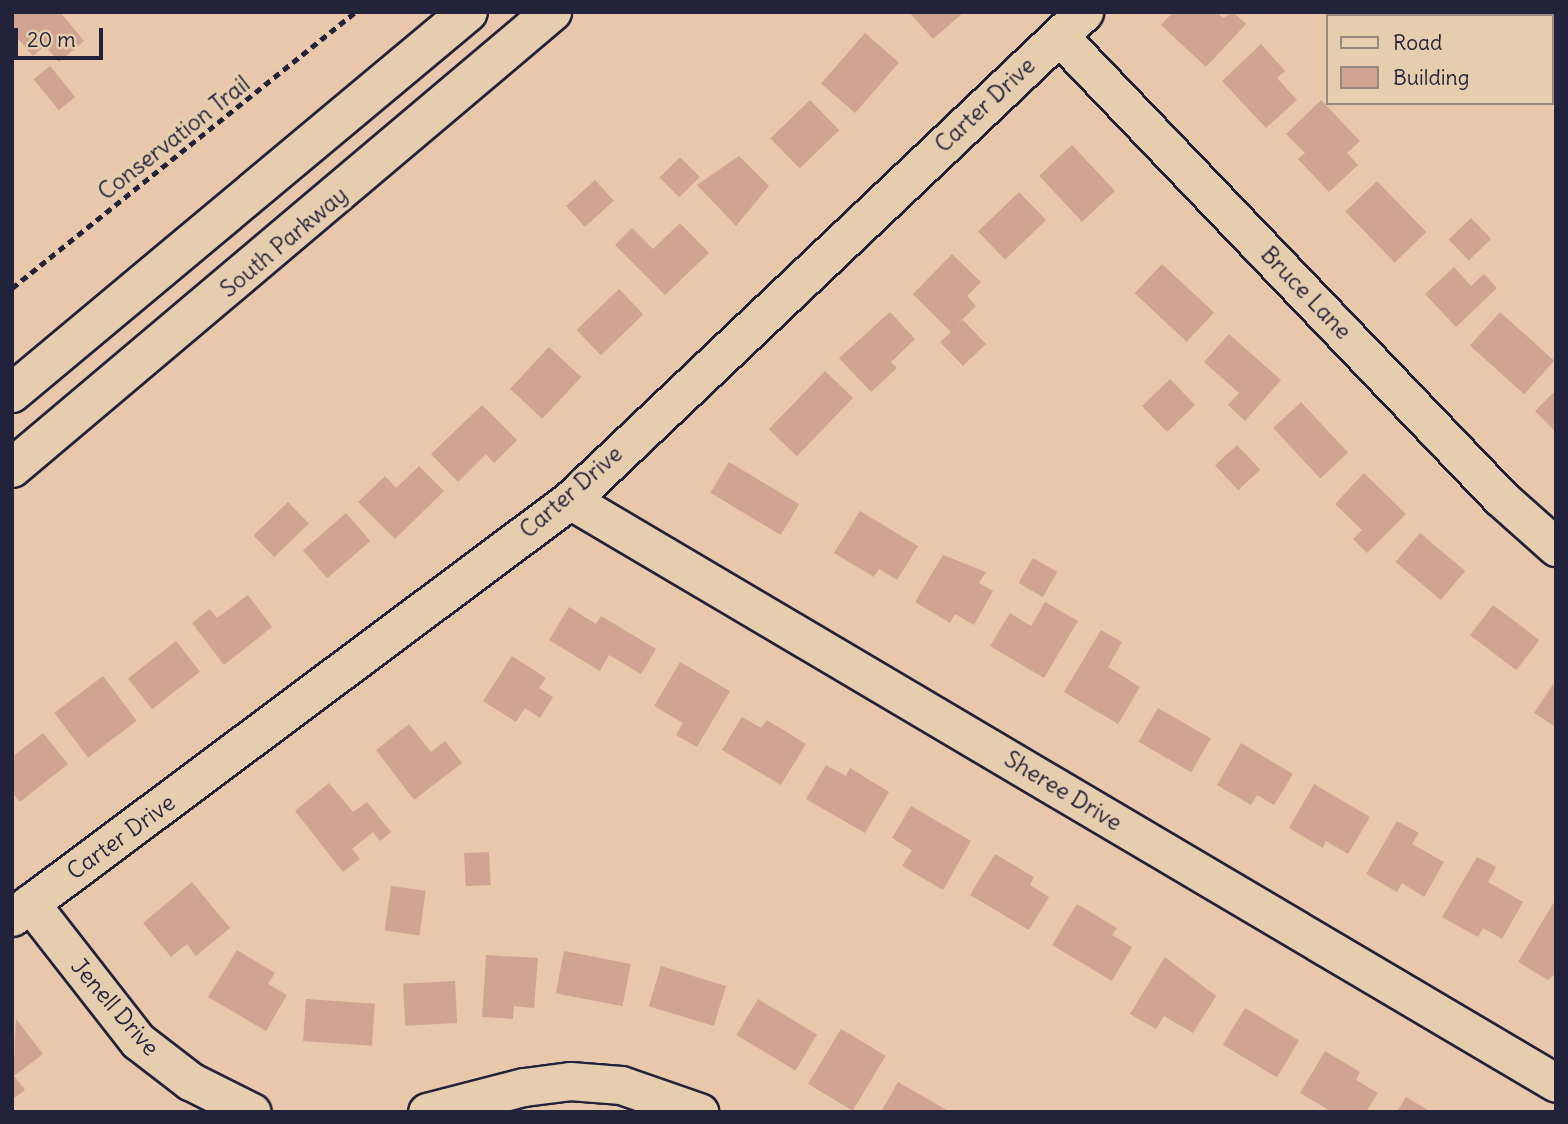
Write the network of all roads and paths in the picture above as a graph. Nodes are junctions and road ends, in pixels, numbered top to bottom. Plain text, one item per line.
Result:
1 (355, 12) edge
2 (468, 12) edge
3 (552, 12) edge
4 (1071, 24) edge
5 (12, 288) edge
6 (12, 393) edge
7 (12, 468) edge
8 (570, 500) junction
9 (1556, 547) edge
10 (21, 910) edge
11 (1556, 1083) edge
12 (252, 1112) edge
13 (427, 1112) edge
14 (699, 1112) edge

1 - 5 path, Conservation Trail
2 - 6 main road
3 - 7 main road, South Parkway
4 - 8 street, Carter Drive
4 - 9 street, Bruce Lane
8 - 10 street, Carter Drive
8 - 11 street, Sheree Drive
10 - 12 street, Jenell Drive
13 - 14 street

